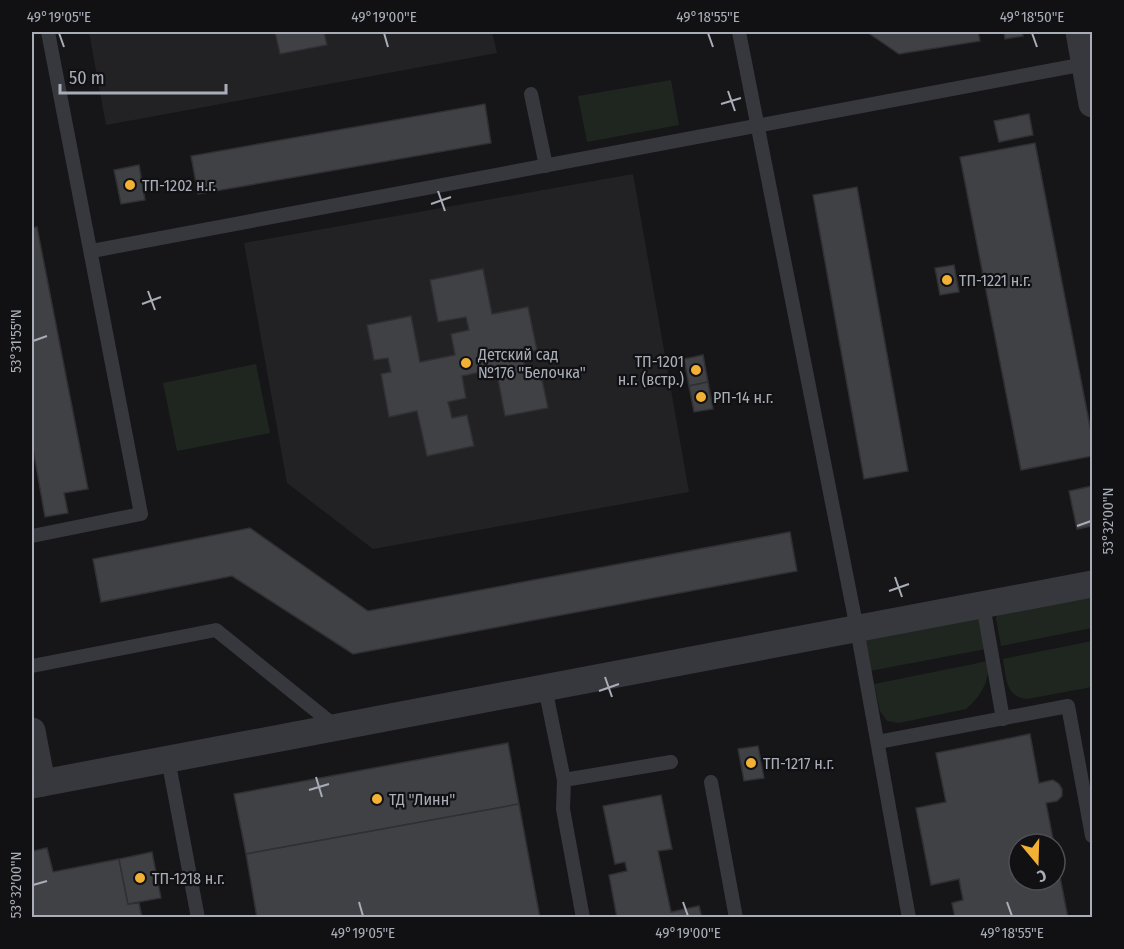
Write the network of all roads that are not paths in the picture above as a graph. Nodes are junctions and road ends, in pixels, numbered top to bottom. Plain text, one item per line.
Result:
1 (48, 32) edge
2 (740, 32) edge
3 (1079, 32) edge
4 (1085, 64) junction
5 (531, 94) dead end
6 (1092, 104) edge
7 (758, 126) junction
8 (546, 166) junction
9 (92, 251) junction
10 (32, 536) edge
11 (1092, 584) edge
12 (983, 605) junction
13 (857, 629) junction
14 (32, 666) edge
15 (545, 688) junction
16 (1003, 718) junction
17 (336, 728) junction
18 (32, 731) edge
19 (878, 742) junction
20 (168, 759) junction
21 (671, 762) dead end
22 (564, 780) junction
23 (711, 782) dead end
24 (37, 784) edge
25 (1092, 836) edge
26 (198, 918) edge
27 (583, 918) edge
28 (736, 918) edge
29 (909, 918) edge

1 - 9 lane
2 - 7 lane
3 - 4 street
4 - 6 street
4 - 7 lane
5 - 8 lane
7 - 8 lane
7 - 13 lane
8 - 9 lane
9 - 10 lane
11 - 12 street
12 - 13 street
12 - 16 lane
13 - 15 street
13 - 19 lane
14 - 17 lane
15 - 17 street
15 - 22 lane
16 - 19 lane
16 - 25 lane
17 - 20 street
18 - 24 street
19 - 29 lane
20 - 24 street
20 - 26 lane
21 - 22 lane
22 - 27 lane
23 - 28 lane

